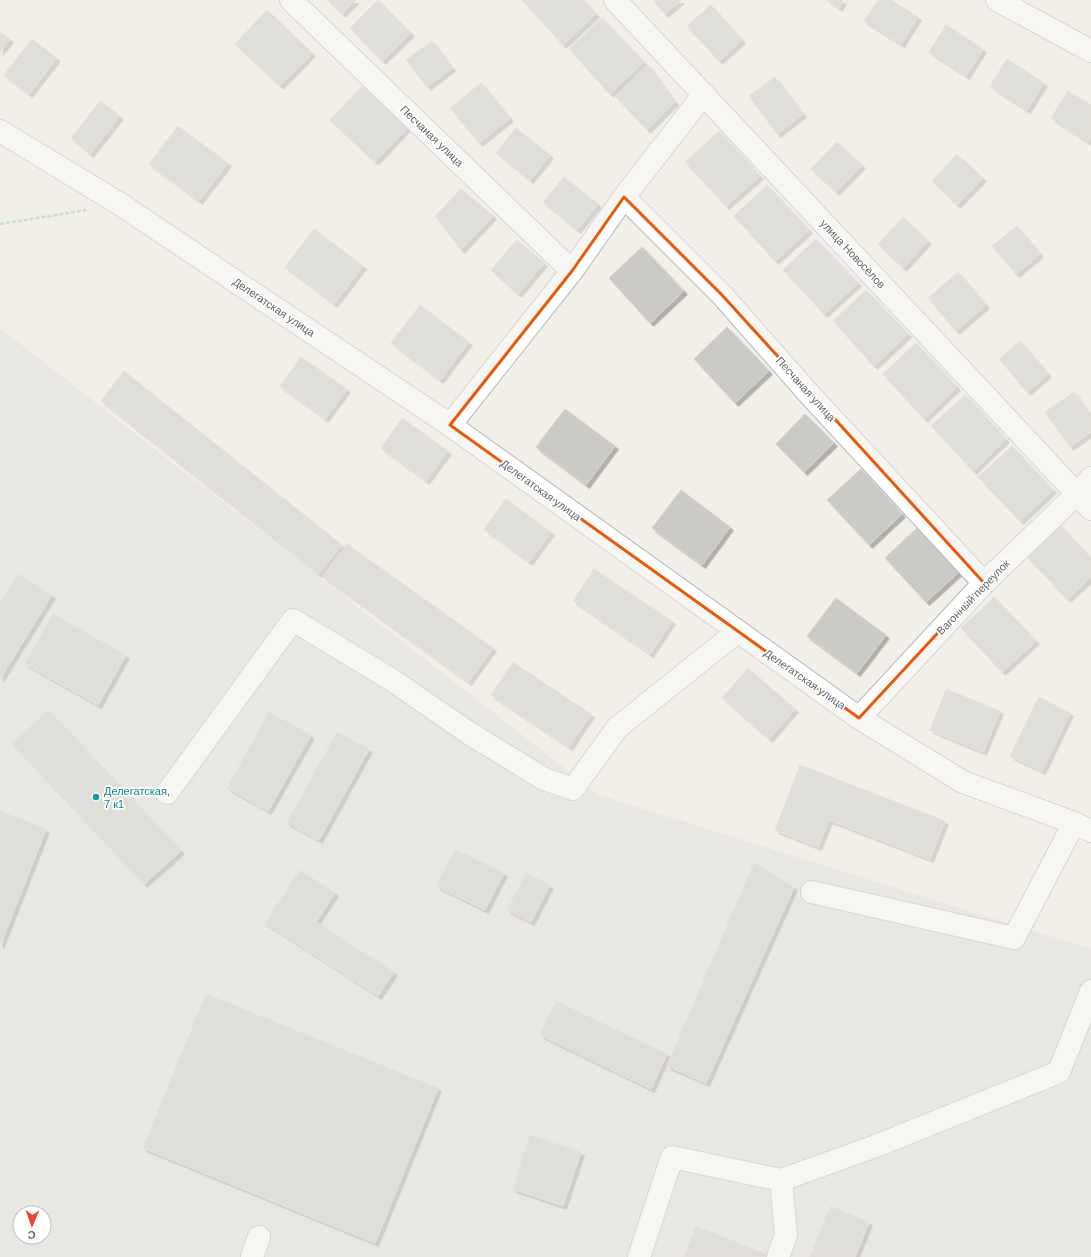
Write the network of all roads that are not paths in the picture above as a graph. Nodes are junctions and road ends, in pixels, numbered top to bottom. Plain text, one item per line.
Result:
1 (291, 0) edge
2 (615, 0) edge
3 (997, 0) edge
4 (1091, 51) edge
5 (704, 94) junction
6 (0, 131) edge
7 (624, 197) junction
8 (572, 271) junction
9 (450, 424) junction
10 (1086, 494) edge
11 (984, 583) junction
12 (737, 632) junction
13 (859, 718) junction
14 (167, 793) dead end
15 (1082, 827) edge
16 (812, 892) dead end
17 (1091, 990) edge
18 (781, 1180) junction
19 (639, 1257) edge
20 (778, 1257) edge

1 - 8 street, Песчаная улица
2 - 5 street, улица Новосёлов
3 - 4 street
5 - 7 street
5 - 10 street, улица Новосёлов
6 - 9 street, Делегатская улица
7 - 8 street
7 - 11 street, Песчаная улица
8 - 9 street
9 - 12 street, Делегатская улица
10 - 11 street, Вагонный переулок
11 - 13 street, Вагонный переулок
12 - 13 street, Делегатская улица
12 - 14 street
13 - 15 street, Делегатская улица
15 - 16 street
17 - 18 street
18 - 19 street
18 - 20 street

